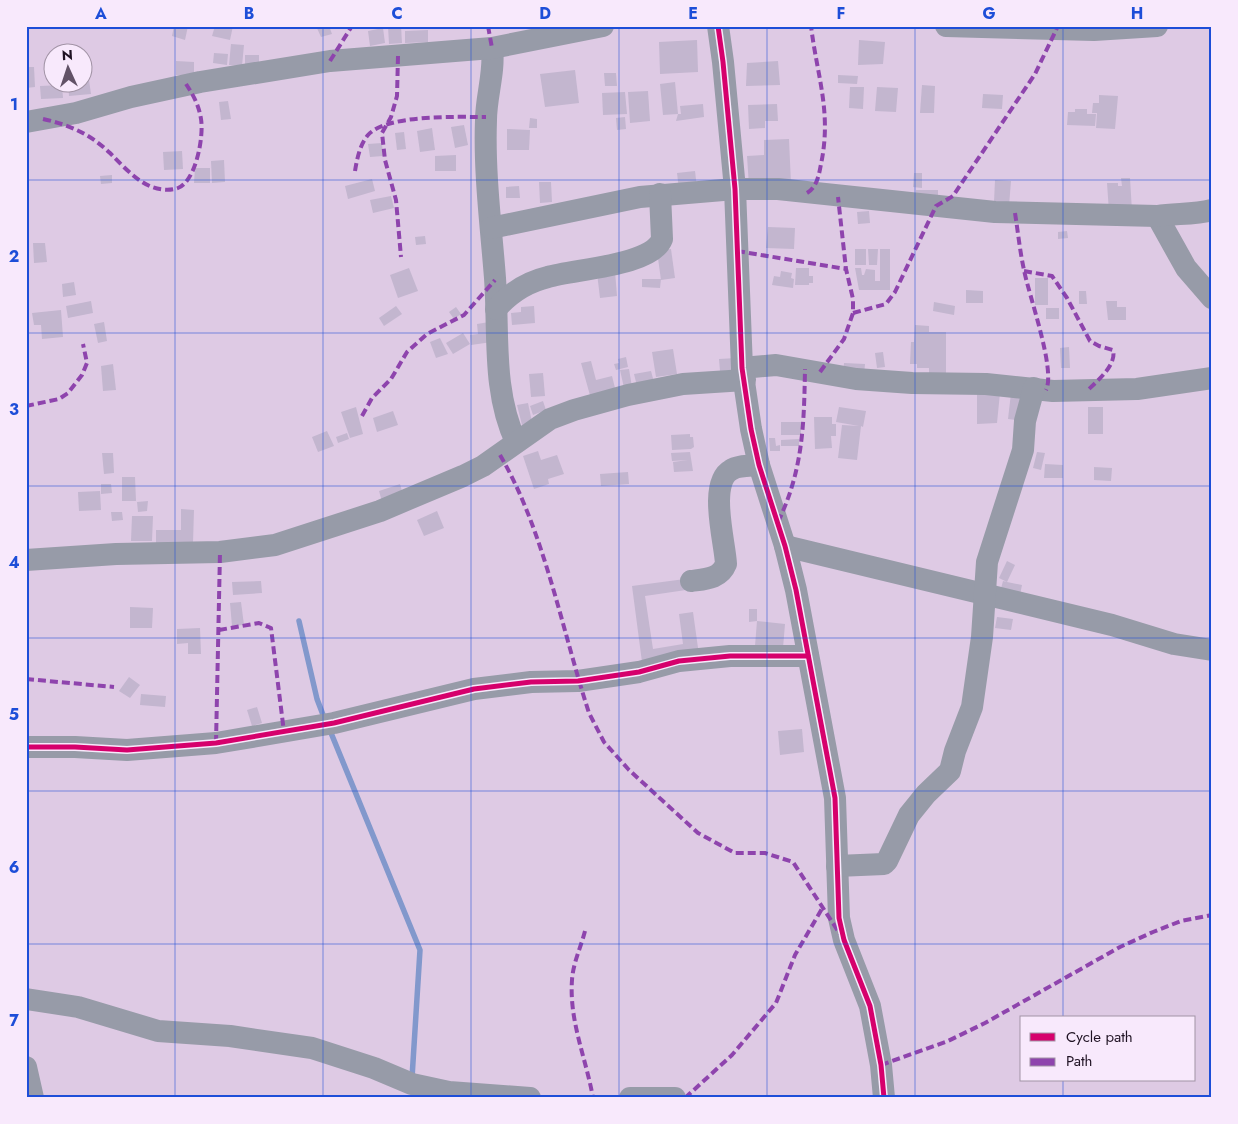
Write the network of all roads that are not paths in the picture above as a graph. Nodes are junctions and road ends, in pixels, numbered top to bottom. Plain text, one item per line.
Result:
1 (603, 26) edge
2 (718, 26) edge
3 (946, 26) edge
4 (1157, 26) edge
5 (492, 48) junction
6 (26, 122) edge
7 (735, 189) junction
8 (660, 194) junction
9 (1212, 210) edge
10 (1157, 216) junction
11 (491, 228) junction
12 (1212, 298) edge
13 (496, 309) junction
14 (743, 374) junction
15 (1212, 378) edge
16 (1034, 388) junction
17 (516, 442) junction
18 (759, 465) junction
19 (786, 546) junction
20 (26, 560) edge
21 (690, 581) dead end
22 (983, 595) junction
23 (1212, 650) edge
24 (808, 656) junction
25 (26, 747) edge
26 (837, 866) junction
27 (26, 999) edge
28 (26, 1067) edge
29 (33, 1098) edge
30 (530, 1098) edge
31 (630, 1098) edge
32 (675, 1098) edge
33 (884, 1098) edge

1 - 5 street
2 - 7 street
3 - 4 street
5 - 6 street
5 - 11 street
7 - 8 street
7 - 10 street
7 - 14 street
8 - 11 street
8 - 13 street
9 - 10 street
10 - 12 street
11 - 13 street
13 - 17 street
14 - 16 street
14 - 17 street
14 - 18 street
15 - 16 street
16 - 22 street
17 - 20 street
18 - 19 street
18 - 21 street
19 - 22 street
19 - 24 street
22 - 23 street
22 - 26 street
24 - 25 street
24 - 26 street
26 - 33 street
27 - 30 street
28 - 29 street
31 - 32 street

